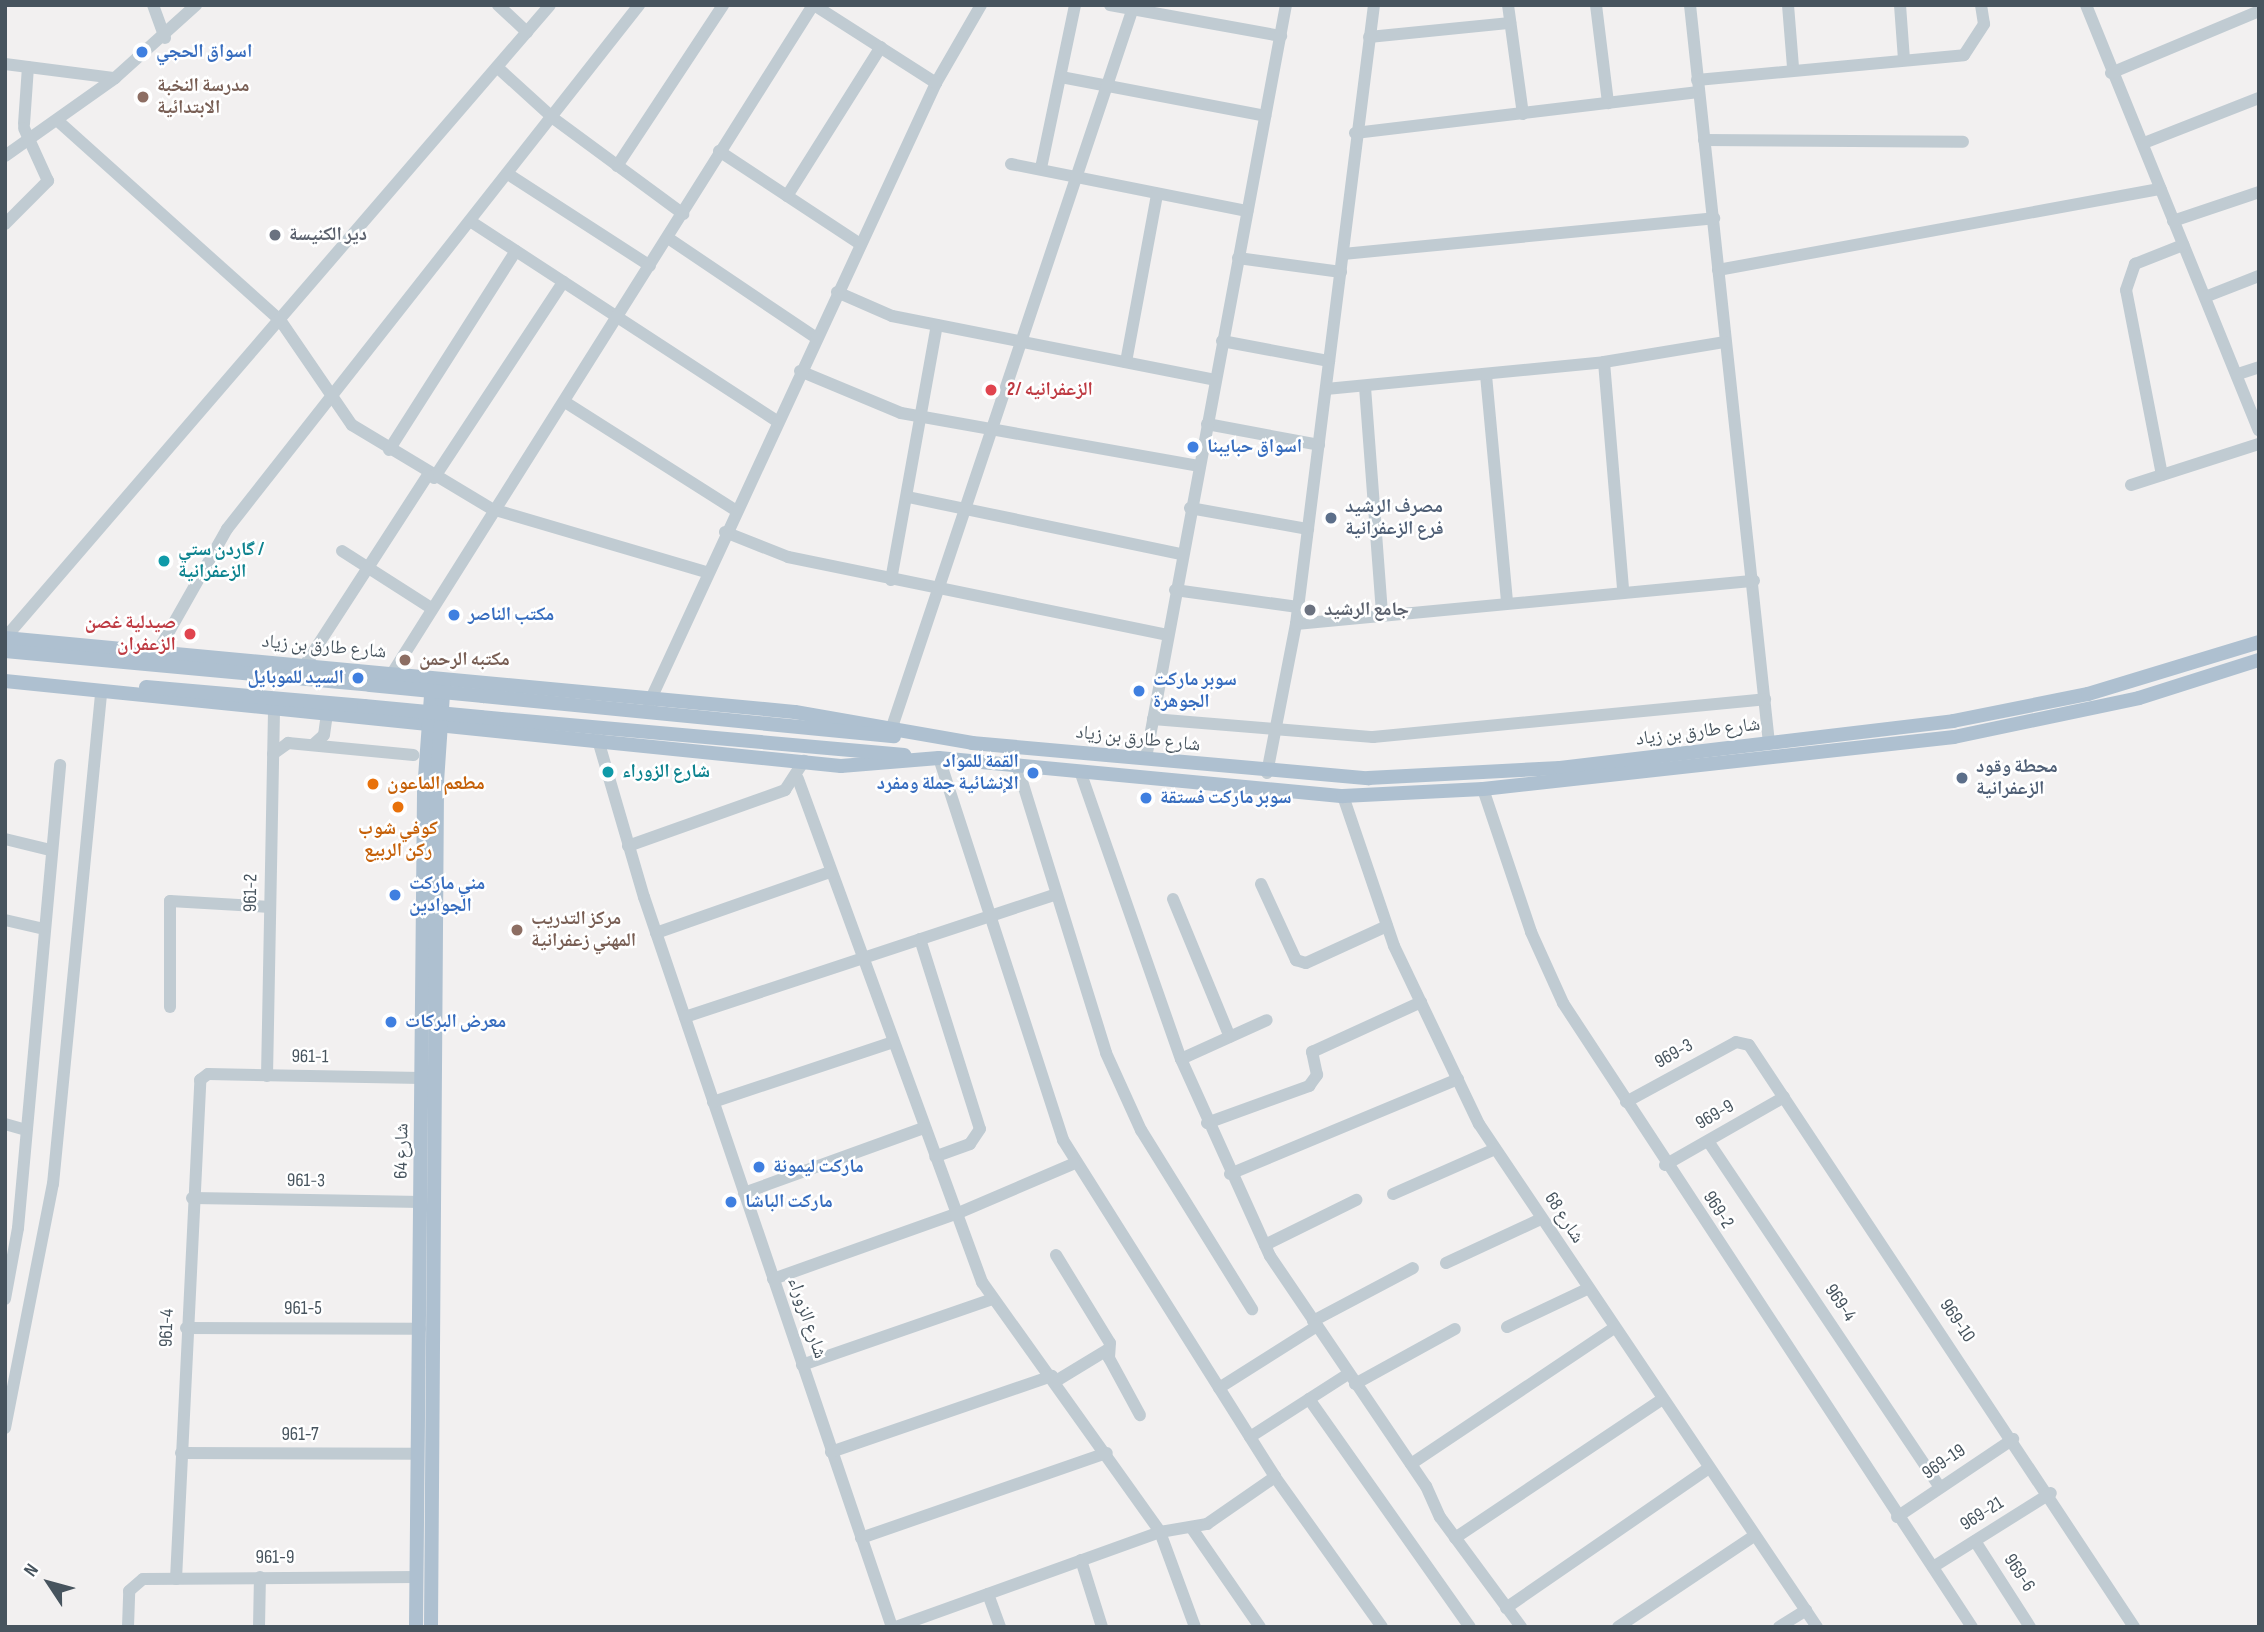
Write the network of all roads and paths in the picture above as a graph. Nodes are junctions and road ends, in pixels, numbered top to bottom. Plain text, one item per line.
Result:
1 (153, 5) edge
2 (196, 5) edge
3 (498, 5) edge
4 (550, 5) edge
5 (639, 5) edge
6 (723, 5) edge
7 (813, 5) edge
8 (981, 5) edge
9 (1075, 5) edge
10 (1110, 5) edge
11 (1286, 5) edge
12 (1374, 5) edge
13 (1508, 5) edge
14 (1597, 5) edge
15 (1690, 5) edge
16 (1788, 5) edge
17 (1900, 5) edge
18 (1981, 5) edge
19 (2086, 5) edge
20 (1133, 8) edge
21 (2259, 11) edge
22 (1510, 23) junction
23 (527, 32) junction
24 (1280, 36) junction
25 (1369, 37) junction
26 (165, 38) junction
27 (881, 47) junction
28 (1904, 59) junction
29 (5, 64) edge
30 (28, 67) junction
31 (497, 67) junction
32 (1793, 67) junction
33 (2111, 73) junction
34 (1060, 77) junction
35 (116, 78) junction
36 (936, 83) junction
37 (1106, 85) junction
38 (1698, 86) junction
39 (2259, 98) edge
40 (1608, 103) junction
41 (1523, 114) junction
42 (1265, 117) junction
43 (553, 118) junction
44 (58, 121) junction
45 (1355, 133) junction
46 (1704, 140) junction
47 (28, 141) junction
48 (1962, 142) dead end
49 (2144, 143) junction
50 (719, 151) junction
51 (5, 156) edge
52 (1012, 163) dead end
53 (617, 166) junction
54 (1041, 168) junction
55 (508, 174) junction
56 (1077, 177) junction
57 (2161, 189) junction
58 (2259, 192) edge
59 (1157, 194) junction
60 (787, 196) junction
61 (1247, 211) junction
62 (683, 214) junction
63 (1714, 218) junction
64 (470, 221) junction
65 (2173, 221) junction
66 (5, 225) edge
67 (668, 238) junction
68 (860, 244) junction
69 (2183, 245) junction
70 (516, 251) junction
71 (1343, 254) junction
72 (1238, 258) junction
73 (650, 267) junction
74 (1718, 270) junction
75 (1341, 272) junction
76 (2259, 276) edge
77 (563, 282) junction
78 (837, 292) junction
79 (2205, 297) junction
80 (618, 318) junction
81 (280, 320) junction
82 (937, 325) junction
83 (816, 338) junction
84 (1222, 341) junction
85 (1022, 342) junction
86 (1725, 342) junction
87 (1329, 361) junction
88 (1126, 362) junction
89 (1604, 362) junction
90 (2259, 367) edge
91 (800, 371) junction
92 (2238, 374) junction
93 (1486, 375) junction
94 (1214, 380) junction
95 (1365, 387) junction
96 (1326, 389) junction
97 (332, 396) junction
98 (565, 402) junction
99 (922, 415) junction
100 (776, 421) junction
101 (1207, 424) junction
102 (994, 427) junction
103 (2259, 430) edge
104 (2259, 444) edge
105 (1319, 445) junction
106 (389, 450) junction
107 (1198, 466) junction
108 (2162, 475) junction
109 (431, 476) junction
110 (2131, 485) dead end
111 (908, 496) junction
112 (970, 508) junction
113 (1190, 508) junction
114 (492, 509) junction
115 (735, 510) junction
116 (1308, 529) junction
117 (725, 532) junction
118 (342, 551) dead end
119 (1181, 554) junction
120 (368, 568) junction
121 (706, 572) junction
122 (891, 580) junction
123 (1754, 581) junction
124 (1623, 589) junction
125 (939, 590) junction
126 (1175, 590) junction
127 (1507, 602) junction
128 (1298, 607) junction
129 (430, 608) junction
130 (1382, 614) junction
131 (1296, 624) junction
132 (1167, 635) junction
133 (5, 638) edge
134 (2259, 642) edge
135 (5, 651) edge
136 (158, 651) junction
137 (2259, 660) edge
138 (306, 665) junction
139 (393, 672) junction
140 (5, 674) edge
141 (438, 677) junction
142 (5, 681) edge
143 (100, 691) junction
144 (1765, 699) junction
145 (649, 703) junction
146 (274, 710) junction
147 (327, 714) junction
148 (1153, 719) junction
149 (435, 725) junction
150 (892, 727) junction
151 (1276, 729) junction
152 (598, 740) junction
153 (972, 743) junction
154 (1769, 743) junction
155 (314, 744) junction
156 (273, 754) junction
157 (413, 755) dead end
158 (939, 758) junction
159 (1146, 758) junction
160 (804, 761) junction
161 (60, 765) dead end
162 (1017, 765) junction
163 (1080, 771) junction
164 (1267, 773) junction
165 (798, 779) junction
166 (1483, 789) junction
167 (1343, 796) junction
168 (5, 839) edge
169 (628, 846) junction
170 (50, 850) junction
171 (830, 872) junction
172 (1261, 884) dead end
173 (1056, 894) junction
174 (1173, 899) dead end
175 (270, 907) junction
176 (988, 917) junction
177 (5, 920) edge
178 (1387, 926) junction
179 (43, 929) junction
180 (656, 933) junction
181 (920, 939) junction
182 (861, 958) junction
183 (1421, 1002) junction
184 (170, 1007) dead end
185 (685, 1017) junction
186 (1267, 1020) dead end
187 (1230, 1037) junction
188 (893, 1042) junction
189 (1743, 1042) joint
190 (1181, 1059) junction
191 (267, 1076) junction
192 (422, 1078) junction
193 (1458, 1079) junction
194 (200, 1080) joint
195 (1784, 1097) junction
196 (713, 1102) junction
197 (1626, 1102) junction
198 (1207, 1123) junction
199 (5, 1124) edge
200 (924, 1128) junction
201 (26, 1130) junction
202 (1708, 1141) junction
203 (1495, 1149) junction
204 (935, 1157) junction
205 (1075, 1163) junction
206 (1665, 1165) junction
207 (1230, 1174) junction
208 (744, 1193) junction
209 (1393, 1194) dead end
210 (192, 1198) junction
211 (1356, 1200) dead end
212 (421, 1202) junction
213 (956, 1214) junction
214 (1541, 1219) junction
215 (1265, 1245) junction
216 (1055, 1255) dead end
217 (9, 1263) edge
218 (1446, 1264) dead end
219 (1413, 1268) dead end
220 (773, 1279) junction
221 (1587, 1289) junction
222 (5, 1299) edge
223 (993, 1299) junction
224 (1252, 1309) dead end
225 (1315, 1323) junction
226 (1507, 1327) dead end
227 (186, 1328) junction
228 (419, 1329) junction
229 (1455, 1329) dead end
230 (1613, 1329) junction
231 (1107, 1350) junction
232 (802, 1364) junction
233 (1054, 1378) junction
234 (1352, 1379) junction
235 (1219, 1388) junction
236 (1309, 1399) junction
237 (1661, 1400) junction
238 (1140, 1415) dead end
239 (5, 1428) edge
240 (1250, 1437) junction
241 (2012, 1439) junction
242 (831, 1452) junction
243 (181, 1453) junction
244 (1107, 1453) junction
245 (418, 1454) junction
246 (1410, 1464) junction
247 (1706, 1469) junction
248 (1275, 1477) junction
249 (1940, 1487) junction
250 (2051, 1493) junction
251 (1897, 1517) junction
252 (1191, 1527) junction
253 (1160, 1532) junction
254 (1754, 1536) junction
255 (861, 1538) junction
256 (1455, 1538) junction
257 (1975, 1541) junction
258 (1081, 1560) junction
259 (1933, 1567) junction
260 (260, 1577) junction
261 (417, 1577) junction
262 (176, 1579) junction
263 (988, 1594) junction
264 (1506, 1608) junction
265 (1806, 1610) junction
266 (128, 1627) edge
267 (258, 1627) edge
268 (415, 1627) edge
269 (431, 1627) edge
270 (894, 1627) edge
271 (1000, 1627) edge
272 (1102, 1627) edge
273 (1195, 1627) edge
274 (1260, 1627) edge
275 (1382, 1627) edge
276 (1470, 1627) edge
277 (1521, 1627) edge
278 (1618, 1627) edge
279 (1779, 1627) edge
280 (1817, 1627) edge
281 (1972, 1627) edge
282 (2030, 1627) edge
283 (2134, 1627) edge

1 - 26 street
2 - 26 street
3 - 23 street
4 - 23 street
5 - 43 street
6 - 53 street
7 - 27 street
7 - 50 street
8 - 36 street
9 - 34 street
10 - 20 street
11 - 24 street
12 - 25 street
13 - 22 street
14 - 40 street
15 - 38 street
16 - 32 street
17 - 28 street
18 - 28 street
19 - 33 street
20 - 24 street
20 - 37 street
21 - 33 street
22 - 25 street
22 - 41 street
23 - 31 street
24 - 42 street
25 - 45 street
26 - 35 street
27 - 36 street
27 - 60 street
28 - 32 street
29 - 30 street
30 - 35 street
30 - 47 street
31 - 43 street
31 - 81 street
32 - 38 street
33 - 49 street
34 - 37 street
34 - 54 street
35 - 44 street
36 - 68 street
37 - 42 street
37 - 56 street
38 - 40 street
38 - 46 street
39 - 49 street
40 - 41 street
41 - 45 street
42 - 61 street
43 - 53 street
43 - 55 street
44 - 47 street
44 - 81 street
45 - 71 street
46 - 48 street
46 - 63 street
47 - 51 street
47 - 66 street
49 - 57 street
50 - 60 street
50 - 62 street
52 - 54 street
53 - 62 street
54 - 56 street
55 - 64 street
55 - 73 street
56 - 59 street
56 - 85 street
57 - 65 street
57 - 74 street
58 - 65 street
59 - 61 street
59 - 88 street
60 - 68 street
61 - 72 street
62 - 67 street
63 - 71 street
63 - 74 street
64 - 70 street
64 - 97 street
65 - 69 street
67 - 73 street
67 - 83 street
68 - 78 street
69 - 79 street
69 - 108 street
70 - 77 street
70 - 106 street
71 - 75 street
72 - 75 street
72 - 84 street
73 - 80 street
74 - 86 street
75 - 87 street
76 - 79 street
77 - 80 street
77 - 109 street
78 - 82 street
78 - 83 street
79 - 92 street
80 - 98 street
80 - 100 street
81 - 97 street
81 - 133 street
82 - 85 street
82 - 99 street
83 - 91 street
84 - 87 street
84 - 94 street
85 - 88 street
85 - 102 street
86 - 89 street
86 - 123 street
87 - 96 street
88 - 94 street
89 - 93 street
89 - 124 street
90 - 92 street
91 - 99 street
91 - 100 street
92 - 103 street
93 - 95 street
93 - 127 street
94 - 101 street
95 - 96 street
95 - 130 street
96 - 105 street
97 - 106 street
97 - 136 street
98 - 114 street
98 - 115 street
99 - 102 street
99 - 111 street
100 - 115 street
101 - 105 street
101 - 107 street
102 - 107 street
102 - 112 street
104 - 108 street
105 - 116 street
106 - 109 street
107 - 113 street
108 - 110 street
109 - 114 street
109 - 120 street
111 - 112 street
111 - 122 street
112 - 119 street
112 - 125 street
113 - 116 street
113 - 119 street
114 - 121 street
114 - 129 street
115 - 117 street
116 - 128 street
117 - 121 street
117 - 122 street
118 - 120 street
119 - 126 street
120 - 129 street
120 - 138 street
121 - 145 street
122 - 125 street
123 - 124 street
123 - 144 street
124 - 127 street
125 - 132 street
125 - 150 street
126 - 128 street
126 - 132 street
127 - 130 street
128 - 131 street
129 - 139 street
130 - 131 street
131 - 151 street
132 - 148 street
133 - 136 main road, شارع طارق بن زياد
134 - 154 main road, شارع طارق بن زياد
135 - 153 main road, bridge
136 - 138 main road, شارع طارق بن زياد
137 - 166 main road, شارع طارق بن زياد
138 - 139 main road, شارع طارق بن زياد
139 - 141 main road, شارع طارق بن زياد
140 - 158 main road, bridge
141 - 145 main road, شارع طارق بن زياد
141 - 149 main road, شارع 64
142 - 143 main road, شارع طارق بن زياد
143 - 146 main road, شارع طارق بن زياد
143 - 239 street
144 - 151 street
144 - 154 street
145 - 150 main road, شارع طارق بن زياد
146 - 147 main road, شارع طارق بن زياد
146 - 156 street, 961-2
147 - 149 main road, شارع طارق بن زياد
147 - 155 street
148 - 151 street
148 - 159 street
149 - 152 main road, شارع طارق بن زياد
149 - 192 main road, شارع 64
149 - 269 main road, شارع 64
150 - 153 main road, شارع طارق بن زياد
151 - 164 street
152 - 160 main road, شارع طارق بن زياد
152 - 169 street, شارع الزوراء
153 - 159 main road, شارع طارق بن زياد
154 - 164 main road, شارع طارق بن زياد
155 - 156 street
155 - 157 street
156 - 175 street, 961-2
158 - 160 main road, شارع طارق بن زياد
158 - 162 main road, شارع طارق بن زياد
158 - 176 street
159 - 164 main road, شارع طارق بن زياد
160 - 165 street
161 - 170 street
162 - 163 main road, شارع طارق بن زياد
162 - 173 street
163 - 167 main road, شارع طارق بن زياد
163 - 190 street
165 - 169 street
165 - 171 street
166 - 167 main road, شارع طارق بن زياد
166 - 197 street, 969-2
167 - 178 street, شارع 68
168 - 170 street
169 - 180 street, شارع الزوراء
170 - 179 street
171 - 180 street
171 - 182 street
172 - 178 street
173 - 176 street
173 - 224 street
174 - 187 street
175 - 184 street
175 - 191 street, 961-2
176 - 181 street
176 - 205 street
177 - 179 street
178 - 183 street, شارع 68
179 - 201 street
180 - 185 street, شارع الزوراء
181 - 182 street
181 - 204 street
182 - 185 street
182 - 188 street
183 - 193 street, شارع 68
183 - 198 street
185 - 196 street, شارع الزوراء
186 - 187 street
187 - 190 street
188 - 196 street
188 - 200 street
189 - 195 street, 969-10
189 - 197 street, 969-3
190 - 198 street
191 - 192 street, 961-1
191 - 194 street, 961-1
192 - 212 main road, شارع 64
193 - 203 street, شارع 68
193 - 207 street
194 - 210 street, 961-4
195 - 202 street, 969-9
195 - 241 street, 969-10
196 - 208 street, شارع الزوراء
197 - 206 street, 969-2
198 - 207 street
199 - 201 street
200 - 204 street
200 - 208 street
201 - 217 street
202 - 206 street, 969-9
202 - 249 street, 969-4
203 - 209 street
203 - 214 street, شارع 68
204 - 213 street
205 - 213 street
205 - 235 street
206 - 251 street, 969-2
207 - 215 street
208 - 220 street, شارع الزوراء
210 - 212 street, 961-3
210 - 227 street, 961-4
211 - 215 street
212 - 228 main road, شارع 64
213 - 220 street
213 - 223 street
214 - 218 street
214 - 221 street, شارع 68
215 - 225 street
216 - 231 street
217 - 222 street
219 - 225 street
220 - 232 street, شارع الزوراء
221 - 226 street
221 - 230 street, شارع 68
223 - 232 street
223 - 233 street
225 - 234 street
225 - 235 street
227 - 228 street, 961-5
227 - 243 street, 961-4
228 - 245 main road, شارع 64
229 - 234 street
230 - 237 street, شارع 68
230 - 246 street
231 - 233 street
231 - 238 street
232 - 242 street, شارع الزوراء
233 - 242 street
233 - 244 street
234 - 236 street
234 - 246 street
235 - 240 street
236 - 240 street
236 - 276 street
237 - 247 street, شارع 68
237 - 256 street
240 - 248 street
241 - 249 street, 969-19
241 - 250 street, 969-10
242 - 255 street, شارع الزوراء
243 - 245 street, 961-7
243 - 262 street, 961-4
244 - 253 street
244 - 255 street
245 - 261 main road, شارع 64
246 - 256 street
247 - 254 street, شارع 68
247 - 264 street
248 - 252 street
248 - 275 street
249 - 251 street, 969-19
250 - 257 street, 969-21
250 - 283 street, 969-10
251 - 259 street, 969-2
252 - 253 street
252 - 274 street
253 - 258 street
253 - 273 street
254 - 265 street, شارع 68
254 - 278 street
255 - 270 street, شارع الزوراء
256 - 264 street
257 - 259 street, 969-21
257 - 282 street, 969-6
258 - 263 street
258 - 272 street
259 - 281 street, 969-2
260 - 261 street, 961-9
260 - 262 street, 961-9
260 - 267 street
261 - 268 main road, شارع 64
262 - 266 street, 961-9
263 - 270 street
263 - 271 street
264 - 277 street
265 - 279 street
265 - 280 street, شارع 68

